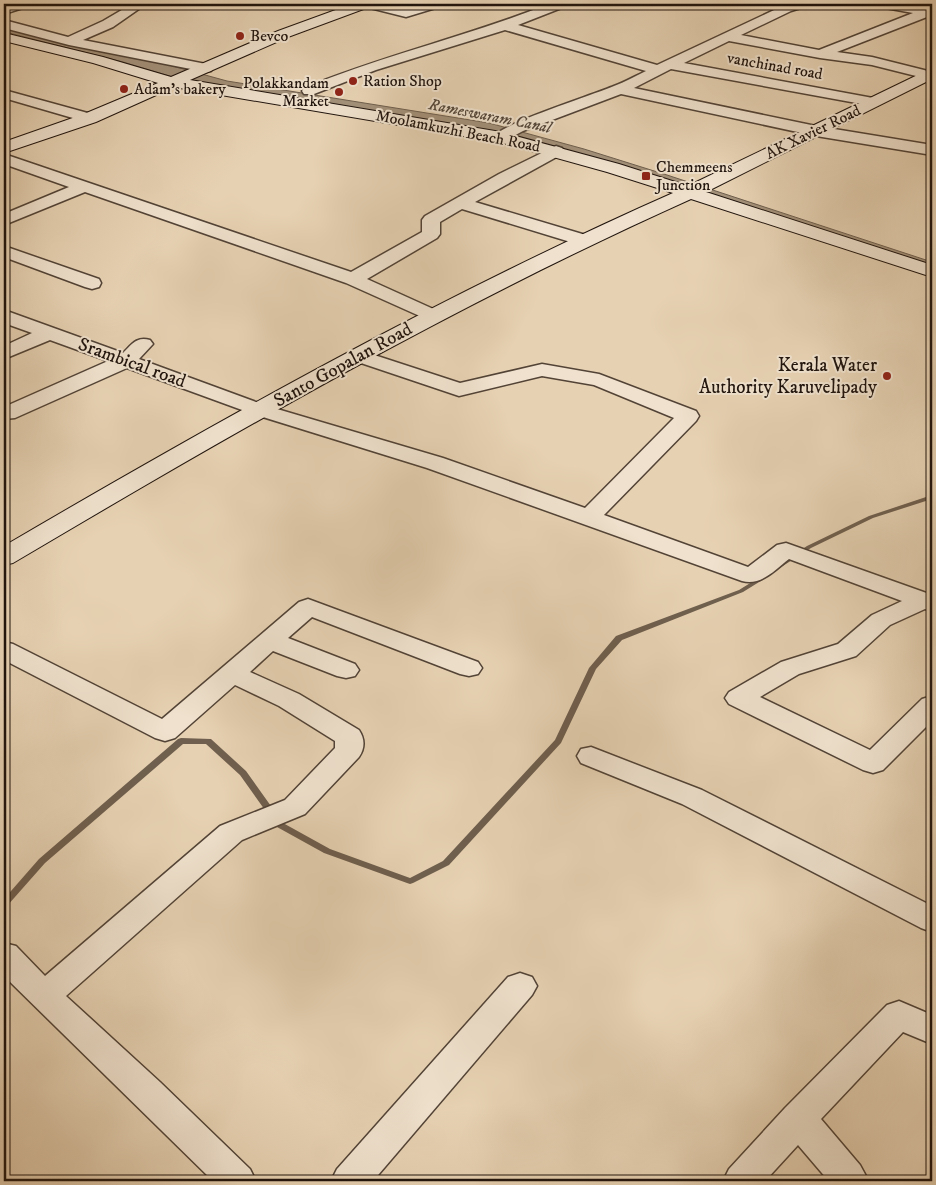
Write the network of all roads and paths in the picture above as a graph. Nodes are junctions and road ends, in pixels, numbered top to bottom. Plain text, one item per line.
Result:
1 (22, 4) edge
2 (140, 4) edge
3 (364, 4) edge
4 (370, 4) edge
5 (435, 4) edge
6 (767, 4) edge
7 (884, 4) edge
8 (551, 5) edge
9 (793, 6) edge
10 (4, 10) edge
11 (930, 13) edge
12 (4, 24) edge
13 (506, 26) junction
14 (4, 37) edge
15 (728, 37) junction
16 (69, 41) junction
17 (820, 54) junction
18 (665, 67) junction
19 (204, 69) junction
20 (931, 75) edge
21 (173, 81) junction
22 (620, 89) junction
23 (310, 91) dead end
24 (4, 94) edge
25 (873, 102) junction
26 (90, 118) junction
27 (816, 131) junction
28 (501, 137) junction
29 (8, 144) edge
30 (928, 147) edge
31 (556, 151) junction
32 (4, 159) edge
33 (83, 187) junction
34 (696, 190) junction
35 (461, 203) junction
36 (4, 220) edge
37 (583, 240) junction
38 (4, 251) edge
39 (932, 271) edge
40 (353, 279) junction
41 (92, 283) dead end
42 (4, 316) edge
43 (433, 316) junction
44 (49, 333) junction
45 (143, 344) dead end
46 (4, 353) edge
47 (359, 356) junction
48 (126, 360) junction
49 (260, 410) junction
50 (8, 413) dead end
51 (589, 517) junction
52 (4, 557) edge
53 (928, 602) edge
54 (271, 641) junction
55 (4, 650) edge
56 (469, 668) dead end
57 (346, 670) dead end
58 (233, 674) junction
59 (932, 705) edge
60 (591, 756) dead end
61 (932, 920) edge
62 (4, 955) edge
63 (520, 986) dead end
64 (44, 996) junction
65 (932, 1030) edge
66 (798, 1119) junction
67 (237, 1181) edge
68 (350, 1181) edge
69 (742, 1181) edge
70 (845, 1181) edge

1 - 10 street
2 - 16 street
3 - 19 street
4 - 5 street
6 - 9 street
7 - 11 street
8 - 13 street
9 - 15 street
11 - 17 street
12 - 16 street
13 - 18 street, vanchinad road
13 - 23 street
14 - 21 street, Moolamkuzhi Beach Road
15 - 17 street
15 - 18 street
16 - 19 street
17 - 20 street
18 - 22 street
18 - 25 street, vanchinad road
19 - 21 street
20 - 25 street, AK Xavier Road
21 - 26 street
21 - 28 street, Moolamkuzhi Beach Road
22 - 27 street
22 - 28 street
24 - 26 street
25 - 27 street, AK Xavier Road
26 - 29 street
27 - 30 street
27 - 34 street, AK Xavier Road
28 - 31 street, Moolamkuzhi Beach Road
31 - 34 street, Moolamkuzhi Beach Road
31 - 35 street
32 - 33 street
33 - 36 street
33 - 40 street
34 - 37 street, Santo Gopalan Road
34 - 39 street, Moolamkuzhi Beach Road
35 - 37 street
35 - 40 street
37 - 43 street, Santo Gopalan Road
38 - 41 street
40 - 43 street
42 - 44 street, Srambical road
43 - 47 street, Santo Gopalan Road
44 - 46 street
44 - 48 street, Srambical road
45 - 48 street
47 - 49 street, Santo Gopalan Road
47 - 51 street
48 - 49 street, Srambical road
48 - 50 street
49 - 51 street, Srambical road
49 - 52 street, Santo Gopalan Road
51 - 53 street, Srambical road
53 - 59 street
54 - 56 street
54 - 57 street
54 - 58 street
55 - 58 street
58 - 64 street
60 - 61 street
62 - 64 street
63 - 68 street
64 - 67 street
65 - 66 street
66 - 69 street
66 - 70 street

